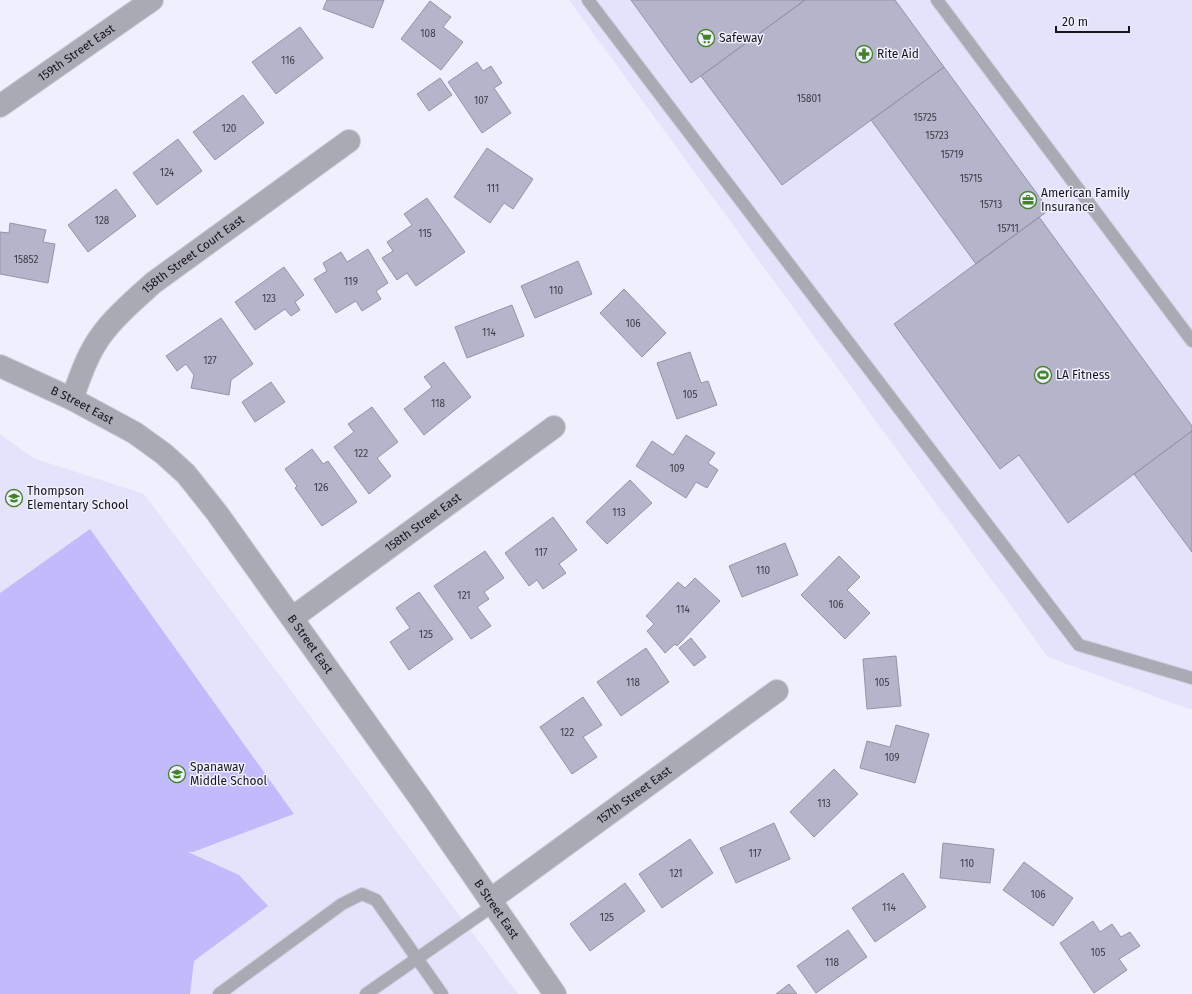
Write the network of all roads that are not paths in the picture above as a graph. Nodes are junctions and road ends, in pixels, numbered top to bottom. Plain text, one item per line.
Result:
1 (152, 0) edge
2 (588, 0) edge
3 (937, 0) edge
4 (0, 106) edge
5 (349, 141) dead end
6 (1192, 341) edge
7 (0, 366) edge
8 (72, 399) junction
9 (554, 427) dead end
10 (292, 618) junction
11 (1192, 678) edge
12 (777, 692) dead end
13 (492, 902) junction
14 (417, 958) junction
15 (219, 994) edge
16 (366, 994) edge
17 (442, 994) edge
18 (555, 994) edge

1 - 4 street, 159th Street East
2 - 11 lane
3 - 6 lane
5 - 8 street, 158th Street Court East
7 - 8 street, B Street East
8 - 10 street, B Street East
9 - 10 street, 158th Street East
10 - 13 street, B Street East
12 - 13 street, 157th Street East
13 - 14 lane
13 - 18 street, B Street East
14 - 15 lane
14 - 16 lane
14 - 17 lane

